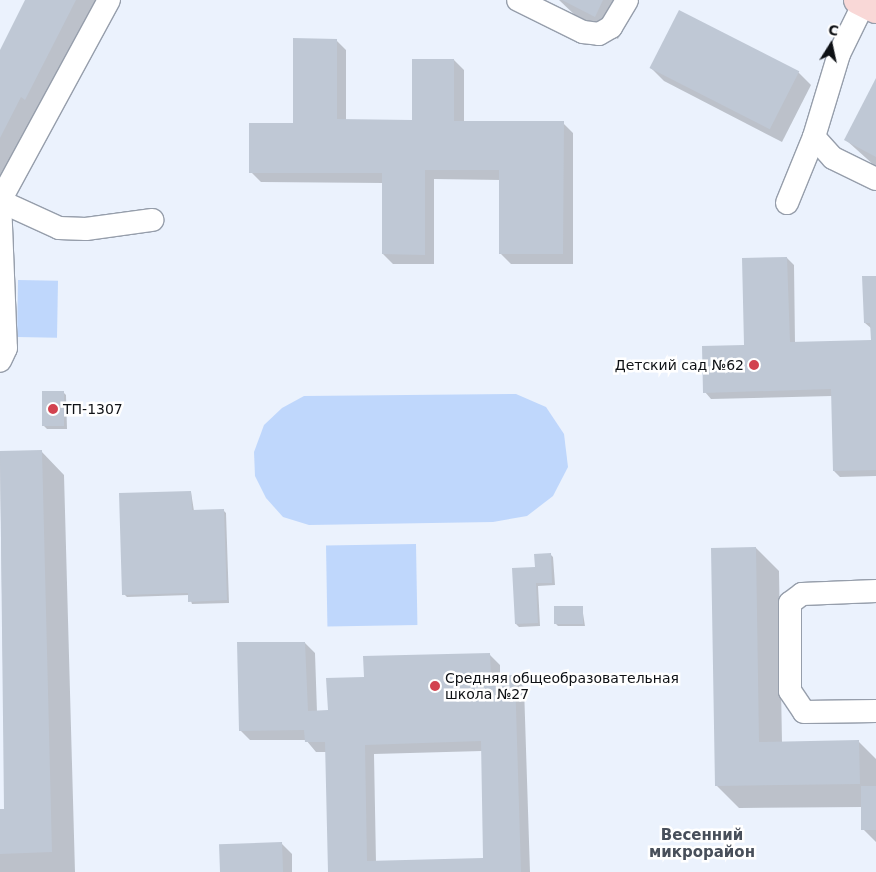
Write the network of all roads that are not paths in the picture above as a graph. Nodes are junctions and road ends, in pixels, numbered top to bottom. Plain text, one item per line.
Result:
1 (108, 0) edge
2 (518, 0) edge
3 (627, 0) edge
4 (866, 4) edge
5 (814, 137) junction
6 (876, 179) edge
7 (0, 201) edge
8 (787, 203) dead end
9 (152, 220) dead end
10 (0, 361) edge
11 (876, 591) edge
12 (876, 711) edge

1 - 7 lane
2 - 3 lane
4 - 5 lane
5 - 6 lane
5 - 8 lane
7 - 9 lane
7 - 10 lane
11 - 12 lane

